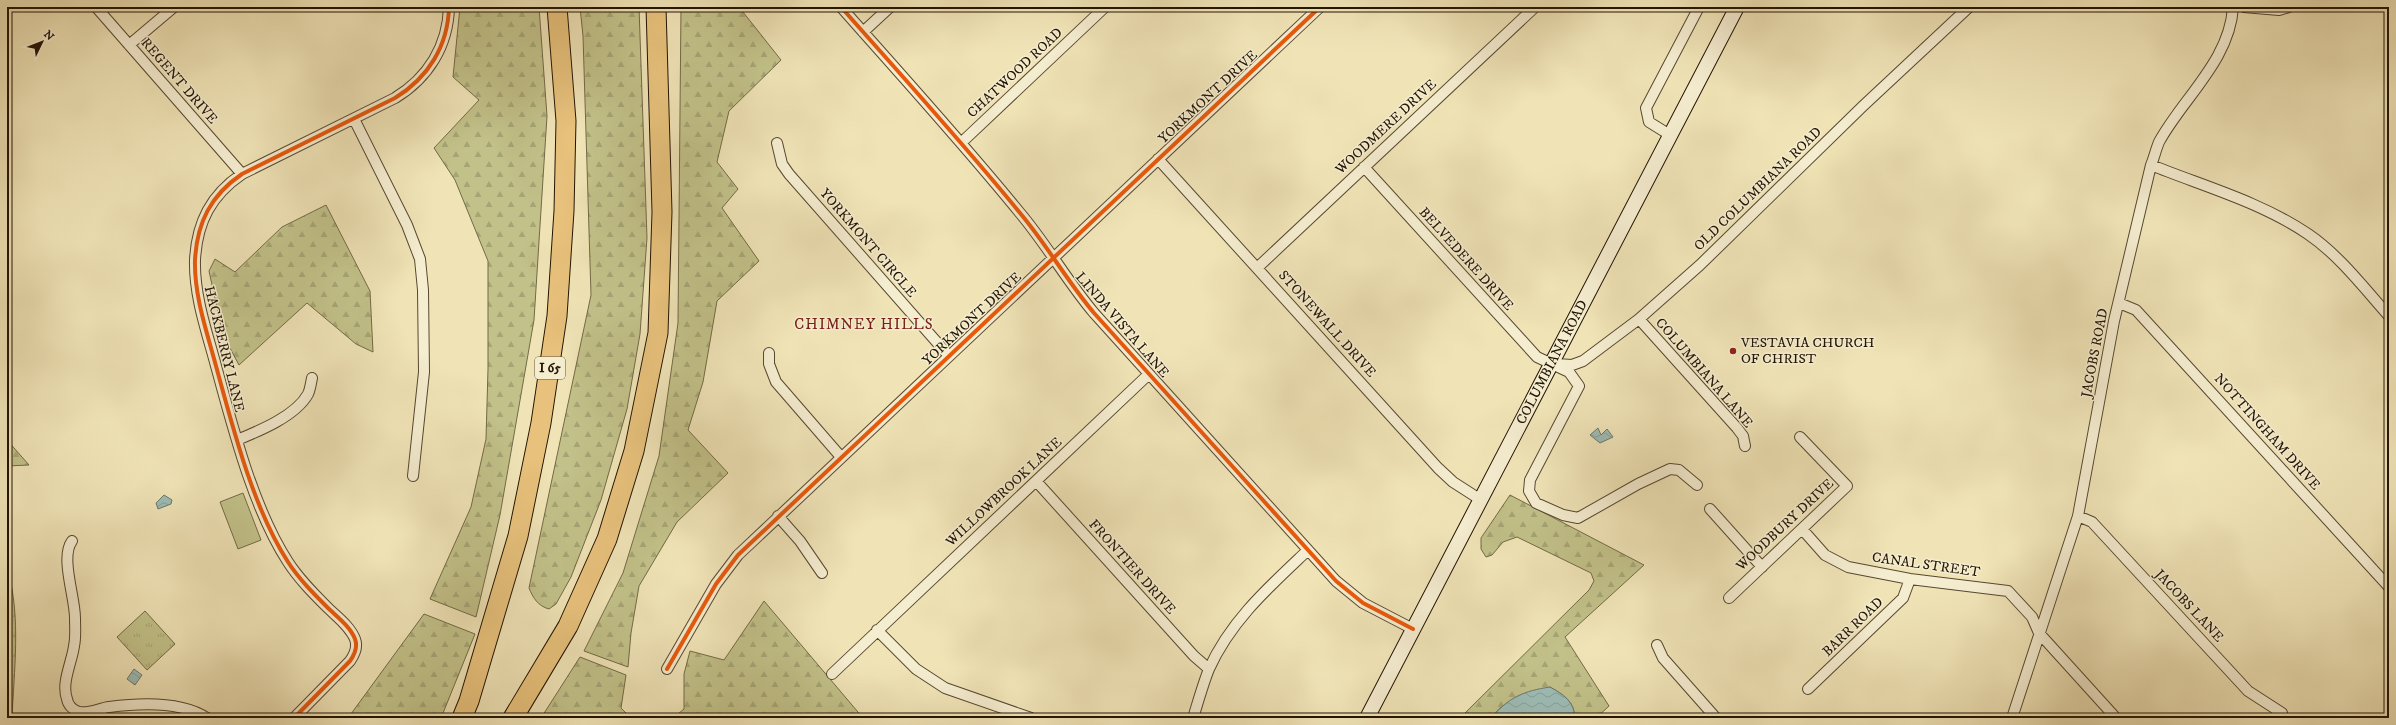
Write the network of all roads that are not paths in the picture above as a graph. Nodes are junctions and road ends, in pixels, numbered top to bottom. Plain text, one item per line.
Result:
1 (96, 7) edge
2 (174, 7) edge
3 (449, 7) edge
4 (557, 7) edge
5 (656, 7) edge
6 (841, 7) edge
7 (890, 7) edge
8 (1105, 7) edge
9 (1320, 7) edge
10 (1535, 7) edge
11 (1699, 7) edge
12 (1737, 7) edge
13 (1969, 7) edge
14 (2233, 7) edge
15 (2244, 7) edge
16 (2289, 7) edge
17 (863, 32) junction
18 (129, 45) junction
19 (354, 119) junction
20 (1670, 135) junction
21 (777, 143) dead end
22 (961, 143) junction
23 (1158, 159) junction
24 (2151, 165) junction
25 (1364, 167) junction
26 (242, 174) junction
27 (1053, 257) junction
28 (1256, 268) junction
29 (2119, 303) junction
30 (2389, 316) edge
31 (1638, 319) junction
32 (769, 353) dead end
33 (949, 356) junction
34 (1552, 364) junction
35 (1149, 374) junction
36 (312, 378) dead end
37 (1800, 437) dead end
38 (237, 440) junction
39 (1745, 446) dead end
40 (841, 457) junction
41 (413, 476) dead end
42 (1036, 481) junction
43 (1697, 485) dead end
44 (1481, 500) junction
45 (1710, 509) dead end
46 (778, 516) junction
47 (2078, 516) junction
48 (1802, 529) junction
49 (72, 541) dead end
50 (1308, 550) junction
51 (1762, 567) junction
52 (822, 573) dead end
53 (1910, 579) junction
54 (2389, 587) edge
55 (1729, 598) dead end
56 (1413, 629) junction
57 (877, 630) junction
58 (2039, 633) junction
59 (1657, 645) dead end
60 (667, 669) dead end
61 (1209, 669) junction
62 (832, 674) dead end
63 (1808, 690) dead end
64 (2282, 713) dead end
65 (207, 718) edge
66 (294, 718) edge
67 (462, 718) edge
68 (513, 718) edge
69 (1031, 718) edge
70 (1193, 718) edge
71 (1367, 718) edge
72 (1716, 718) edge
73 (2012, 718) edge
74 (2116, 718) edge

1 - 18 street, REGENT DRIVE
2 - 18 street
3 - 19 street, HACKBERRY LANE
4 - 67 highway, I 65
5 - 68 highway
6 - 17 street, LINDA VISTA LANE
7 - 17 street
8 - 22 street, CHATWOOD ROAD
9 - 23 street, YORKMONT DRIVE
10 - 25 street, WOODMERE DRIVE
11 - 20 street
12 - 20 main road, COLUMBIANA ROAD
13 - 31 street, OLD COLUMBIANA ROAD
14 - 24 street, JACOBS ROAD
15 - 16 street
17 - 22 street, LINDA VISTA LANE
18 - 26 street, REGENT DRIVE
19 - 26 street, HACKBERRY LANE
19 - 41 street
20 - 34 main road, COLUMBIANA ROAD
21 - 33 street, YORKMONT CIRCLE
22 - 27 street, LINDA VISTA LANE
23 - 27 street, YORKMONT DRIVE
23 - 28 street, STONEWALL DRIVE
24 - 29 street, JACOBS ROAD
24 - 30 street
25 - 28 street, WOODMERE DRIVE
25 - 34 street, BELVEDERE DRIVE
26 - 38 street, HACKBERRY LANE
27 - 33 street, YORKMONT DRIVE
27 - 35 street, LINDA VISTA LANE
28 - 44 street, STONEWALL DRIVE
29 - 47 street, JACOBS ROAD
29 - 54 street, NOTTINGHAM DRIVE
31 - 34 street, OLD COLUMBIANA ROAD
31 - 39 street, COLUMBIANA LANE
32 - 40 street
33 - 40 street, YORKMONT DRIVE
34 - 43 street, BELVEDERE DRIVE
34 - 44 main road, COLUMBIANA ROAD
35 - 42 street, WILLOWBROOK LANE
35 - 50 street, LINDA VISTA LANE
36 - 38 street
37 - 48 street, WOODBURY DRIVE
38 - 66 street, HACKBERRY LANE
40 - 46 street, YORKMONT DRIVE
42 - 57 street, WILLOWBROOK LANE
42 - 61 street, FRONTIER DRIVE
44 - 56 main road, COLUMBIANA ROAD
45 - 51 street
46 - 52 street
46 - 60 street, YORKMONT DRIVE
47 - 58 street, JACOBS ROAD
47 - 64 street, JACOBS LANE
48 - 51 street, WOODBURY DRIVE
48 - 53 street, CANAL STREET
49 - 65 street
50 - 56 street, LINDA VISTA LANE
50 - 61 street
51 - 55 street, WOODBURY DRIVE
53 - 58 street, CANAL STREET
53 - 63 street, BARR ROAD
56 - 71 main road, COLUMBIANA ROAD
57 - 62 street, WILLOWBROOK LANE
57 - 69 street
58 - 73 street, JACOBS ROAD
58 - 74 street, CANAL STREET
59 - 72 street
61 - 70 street

